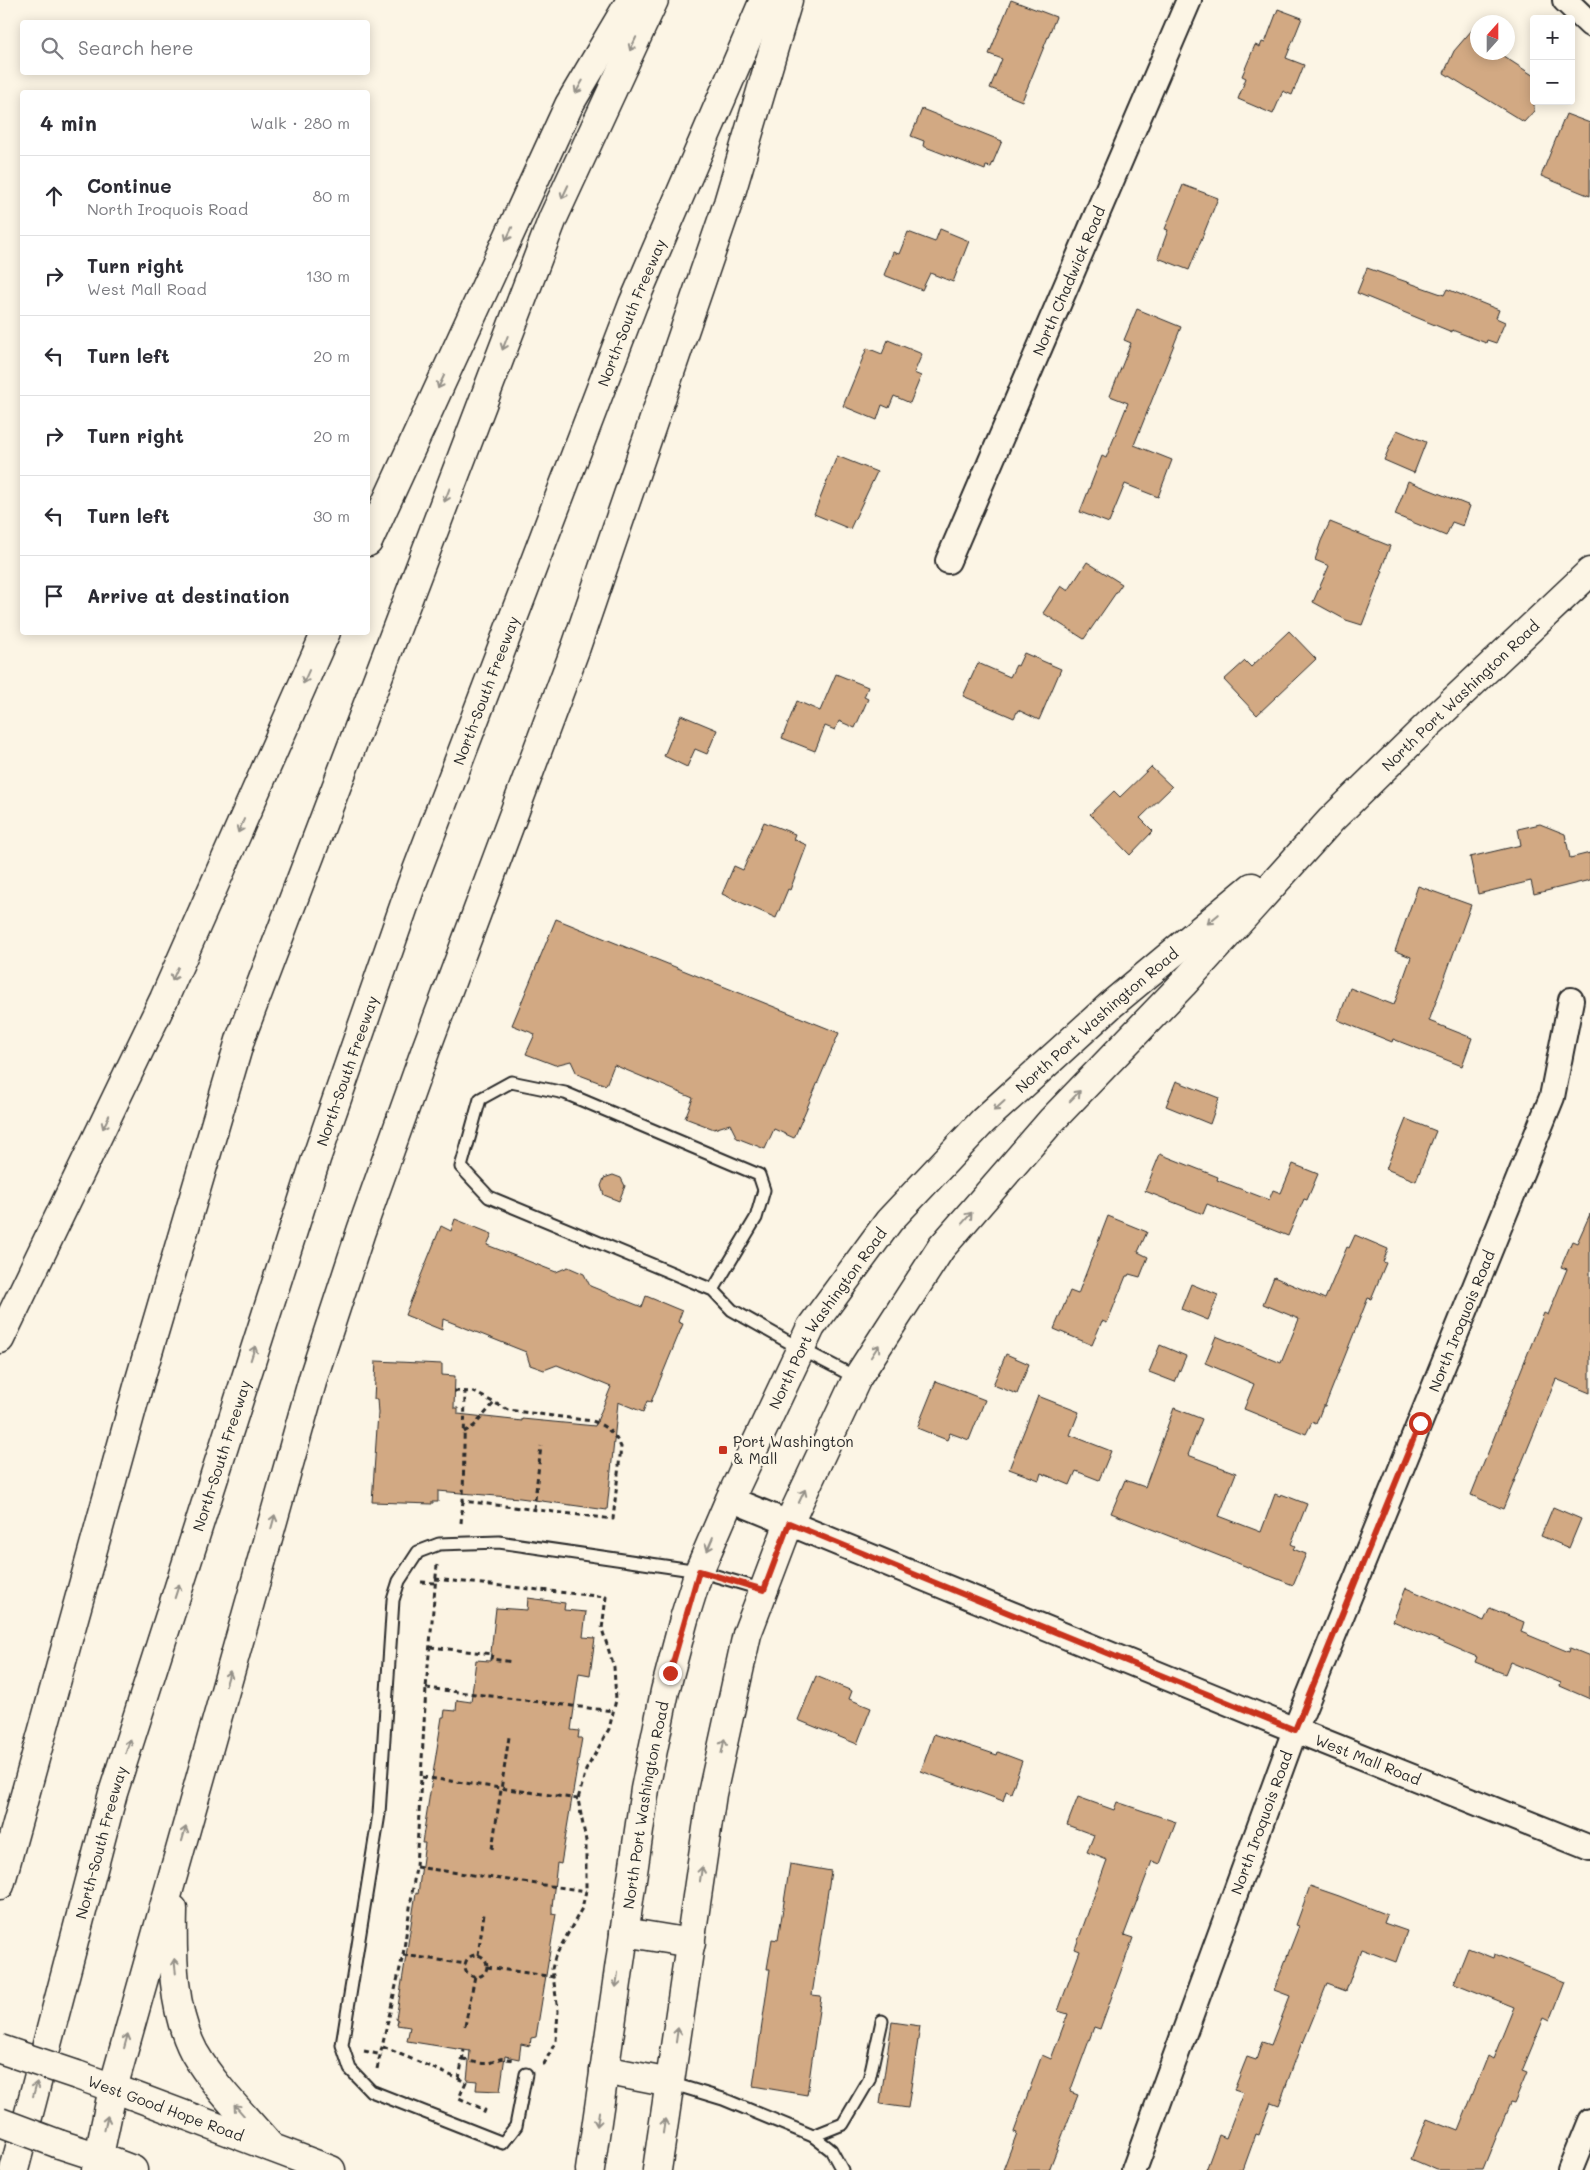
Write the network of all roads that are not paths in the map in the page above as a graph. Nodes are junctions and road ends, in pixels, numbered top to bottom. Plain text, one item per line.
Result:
1 (631, 0) edge
2 (654, 0) edge
3 (764, 0) edge
4 (788, 0) edge
5 (1189, 0) edge
6 (1565, 0) edge
7 (1590, 24) edge
8 (370, 538) edge
9 (948, 560) dead end
10 (1590, 572) edge
11 (325, 635) edge
12 (1331, 820) junction
13 (1572, 1000) dead end
14 (713, 1290) junction
15 (0, 1339) edge
16 (801, 1349) junction
17 (857, 1378) junction
18 (730, 1499) junction
19 (789, 1523) junction
20 (699, 1571) junction
21 (764, 1590) junction
22 (1295, 1730) junction
23 (1590, 1848) edge
24 (173, 1872) junction
25 (0, 1885) edge
26 (624, 1932) junction
27 (691, 1943) junction
28 (882, 2021) dead end
29 (0, 2048) edge
30 (604, 2070) junction
31 (526, 2074) dead end
32 (670, 2083) junction
33 (113, 2088) junction
34 (0, 2122) edge
35 (1590, 2122) edge
36 (813, 2136) junction
37 (271, 2147) junction
38 (98, 2164) edge
39 (14, 2170) edge
40 (133, 2170) edge
41 (331, 2170) edge
42 (590, 2170) edge
43 (657, 2170) edge
44 (842, 2170) edge
45 (1134, 2170) edge
46 (1570, 2170) edge

1 -> 8 main road
2 -> 25 main road
39 -> 3 main road, North-South Freeway
24 -> 4 main road
5 - 9 street, North Chadwick Road
6 - 7 street
10 - 12 main road, North Port Washington Road
11 -> 15 main road
12 -> 16 main road, North Port Washington Road
17 -> 12 main road, North Port Washington Road
13 - 22 street, North Iroquois Road
14 - 14 lane
14 - 16 lane
16 - 17 lane
16 - 18 main road, North Port Washington Road
19 -> 17 main road, North Port Washington Road
18 - 19 street, West Mall Road
18 -> 20 main road, North Port Washington Road
19 - 21 main road, North Port Washington Road
19 - 22 street, West Mall Road
20 - 21 lane
20 - 26 main road, North Port Washington Road
20 - 31 lane
27 -> 21 main road, North Port Washington Road
22 - 23 street, West Mall Road
22 - 45 street, North Iroquois Road
33 -> 24 main road
37 -> 24 main road
26 - 27 main road
26 -> 30 main road, North Port Washington Road
32 -> 27 main road, North Port Washington Road
28 - 36 lane
29 - 33 main road, West Good Hope Road, bridge
30 - 32 main road
30 -> 42 main road, North Port Washington Road
32 - 36 lane
43 -> 32 main road, North Port Washington Road
33 - 37 main road, West Good Hope Road
38 -> 33 main road
34 - 38 main road, bridge
35 - 46 street
36 - 44 lane
37 - 41 main road, West Good Hope Road
38 - 40 main road

